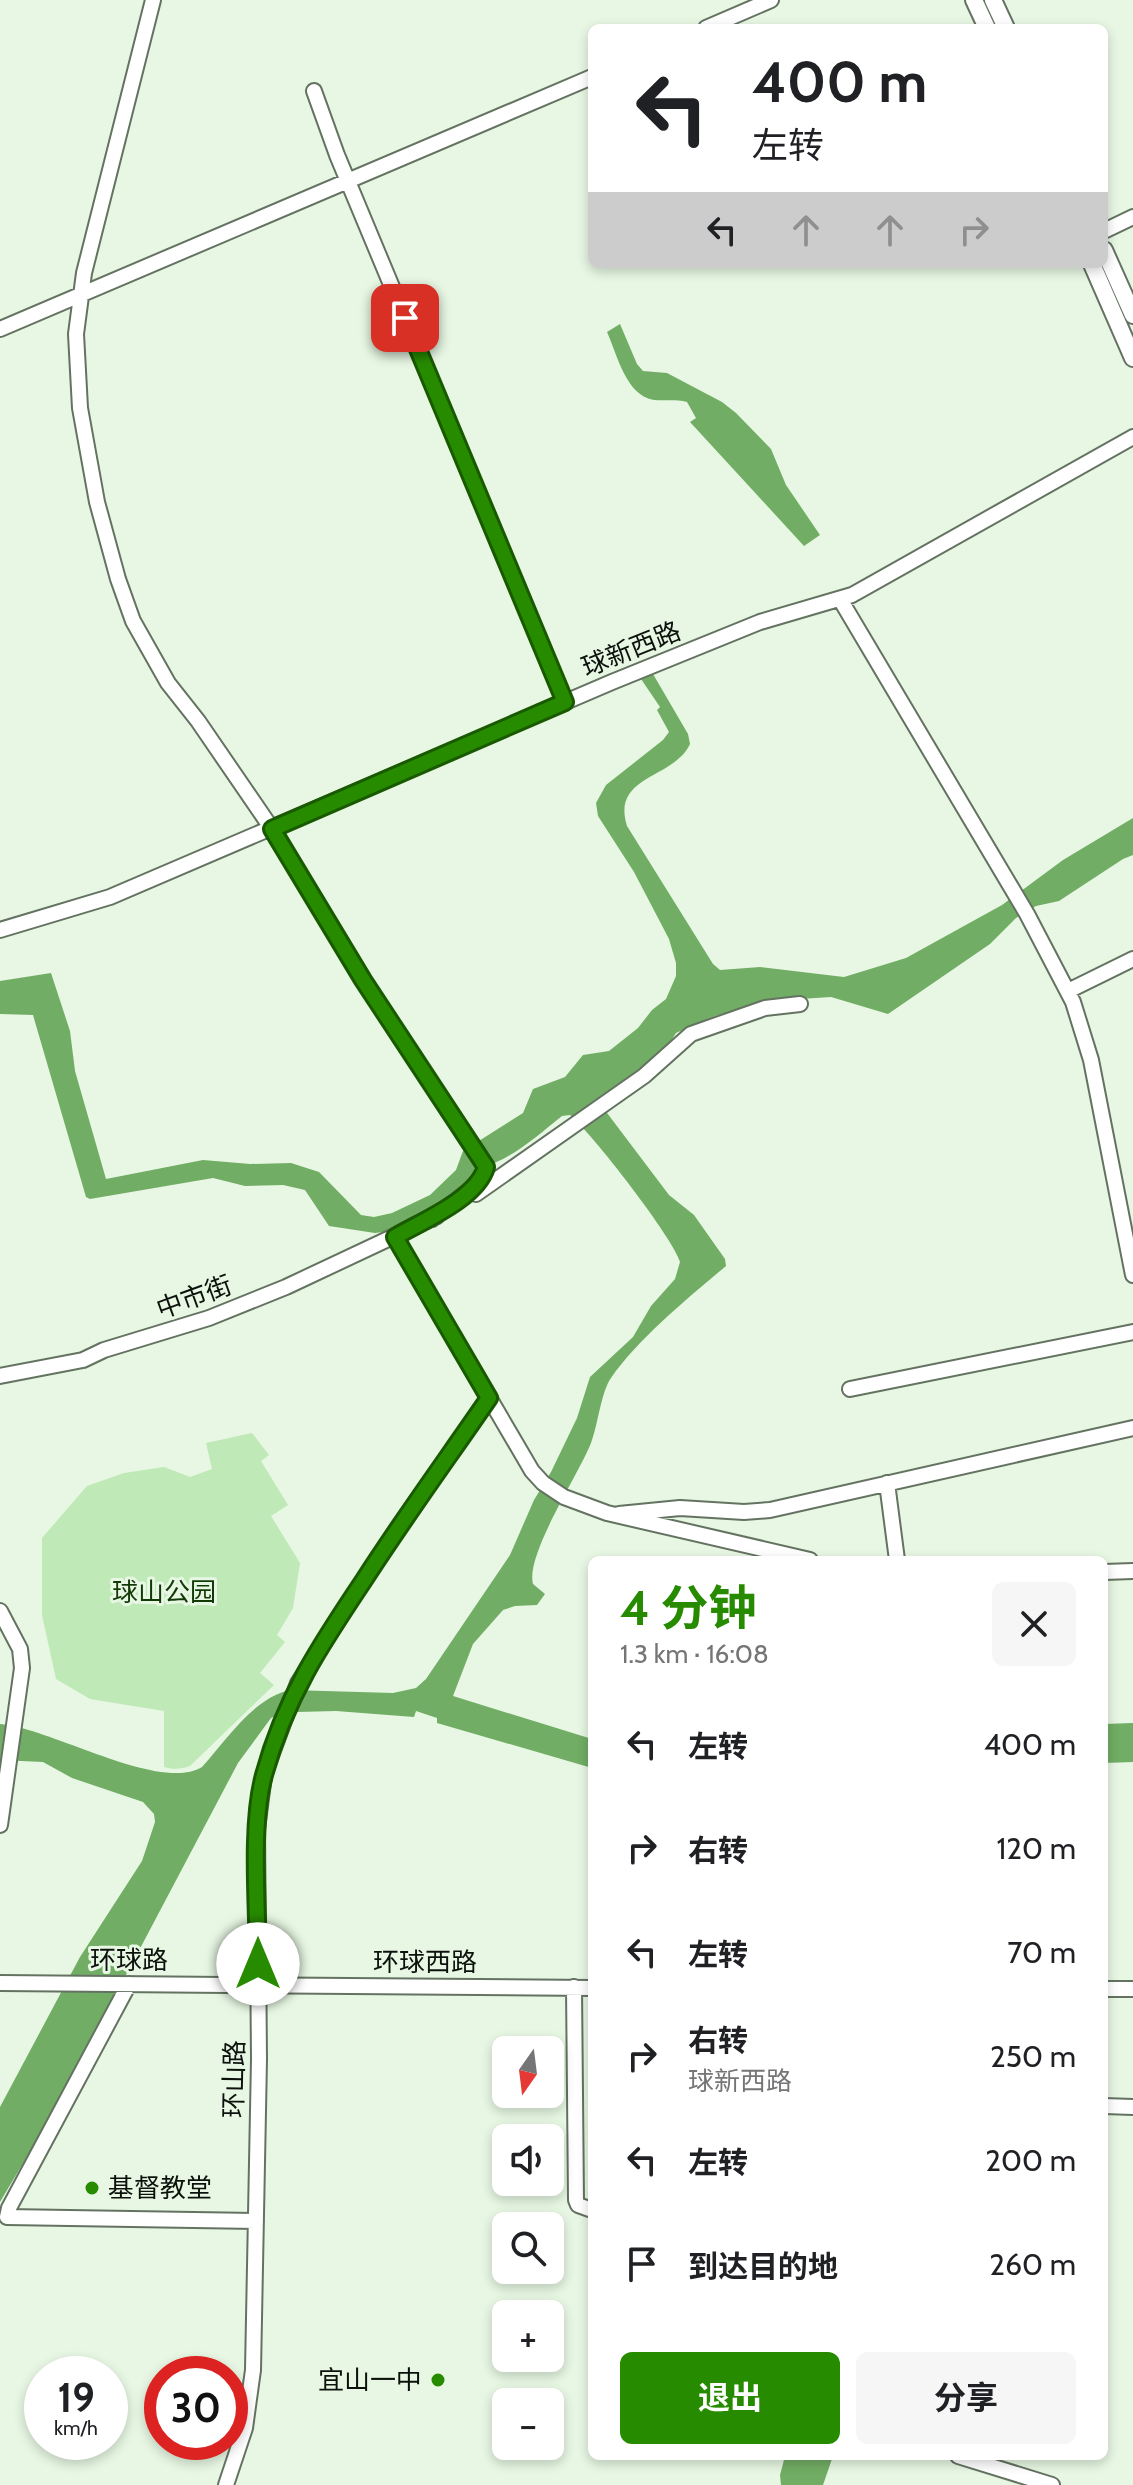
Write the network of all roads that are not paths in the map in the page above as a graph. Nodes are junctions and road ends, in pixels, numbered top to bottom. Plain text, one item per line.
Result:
1 (153, 0) edge
2 (771, 0) edge
3 (974, 0) edge
4 (993, 0) edge
5 (715, 24) edge
6 (985, 24) edge
7 (1004, 24) edge
8 (588, 79) edge
9 (314, 91) dead end
10 (348, 181) junction
11 (1133, 217) edge
12 (1108, 229) edge
13 (1108, 259) edge
14 (1094, 268) edge
15 (80, 295) junction
16 (1133, 315) edge
17 (0, 329) edge
18 (1133, 358) edge
19 (1133, 437) edge
20 (840, 599) junction
21 (565, 702) junction
22 (272, 829) junction
23 (0, 930) edge
24 (1133, 959) edge
25 (1068, 991) junction
26 (800, 1004) dead end
27 (432, 1219) junction
28 (395, 1237) junction
29 (1133, 1275) edge
30 (1133, 1332) edge
31 (0, 1376) edge
32 (850, 1389) dead end
33 (489, 1398) junction
34 (1133, 1428) edge
35 (887, 1483) junction
36 (614, 1515) junction
37 (793, 1556) edge
38 (896, 1556) edge
39 (1133, 1571) edge
40 (1108, 1572) edge
41 (0, 1611) edge
42 (5, 1768) edge
43 (0, 1825) edge
44 (0, 1983) edge
45 (127, 1984) junction
46 (258, 1985) junction
47 (574, 1987) junction
48 (588, 1988) edge
49 (1108, 1989) edge
50 (1133, 1989) edge
51 (1108, 2106) edge
52 (1133, 2107) edge
53 (588, 2209) edge
54 (256, 2221) junction
55 (969, 2460) edge
56 (1025, 2481) edge
57 (226, 2485) edge
58 (1052, 2485) edge

1 - 15 street
2 - 5 street
3 - 6 main road
4 - 7 main road
8 - 10 street
9 - 10 street
10 - 15 street
10 - 21 street
11 - 12 street
13 - 16 main road
14 - 18 main road
15 - 17 street
15 - 22 street
19 - 20 street, 球新西路
20 - 21 street, 球新西路
20 - 25 street
21 - 22 street, 球新西路
22 - 23 street, 球新西路
22 - 27 street
24 - 25 street
25 - 29 street
26 - 27 street
27 - 28 street, 中市街
28 - 31 street, 中市街
28 - 33 street
30 - 32 street
33 - 36 street
33 - 46 street, 环山路
34 - 35 street
35 - 36 street
35 - 38 street
36 - 37 street
39 - 40 street
41 - 42 street
42 - 43 street
44 - 45 street, 环球路
45 - 46 street, 环球路
45 - 54 street
46 - 47 street, 环球西路
46 - 54 street, 环山路
47 - 48 street, 环球西路
47 - 53 street
49 - 50 street
51 - 52 street
54 - 57 street, 环山路
55 - 56 street
56 - 58 street

